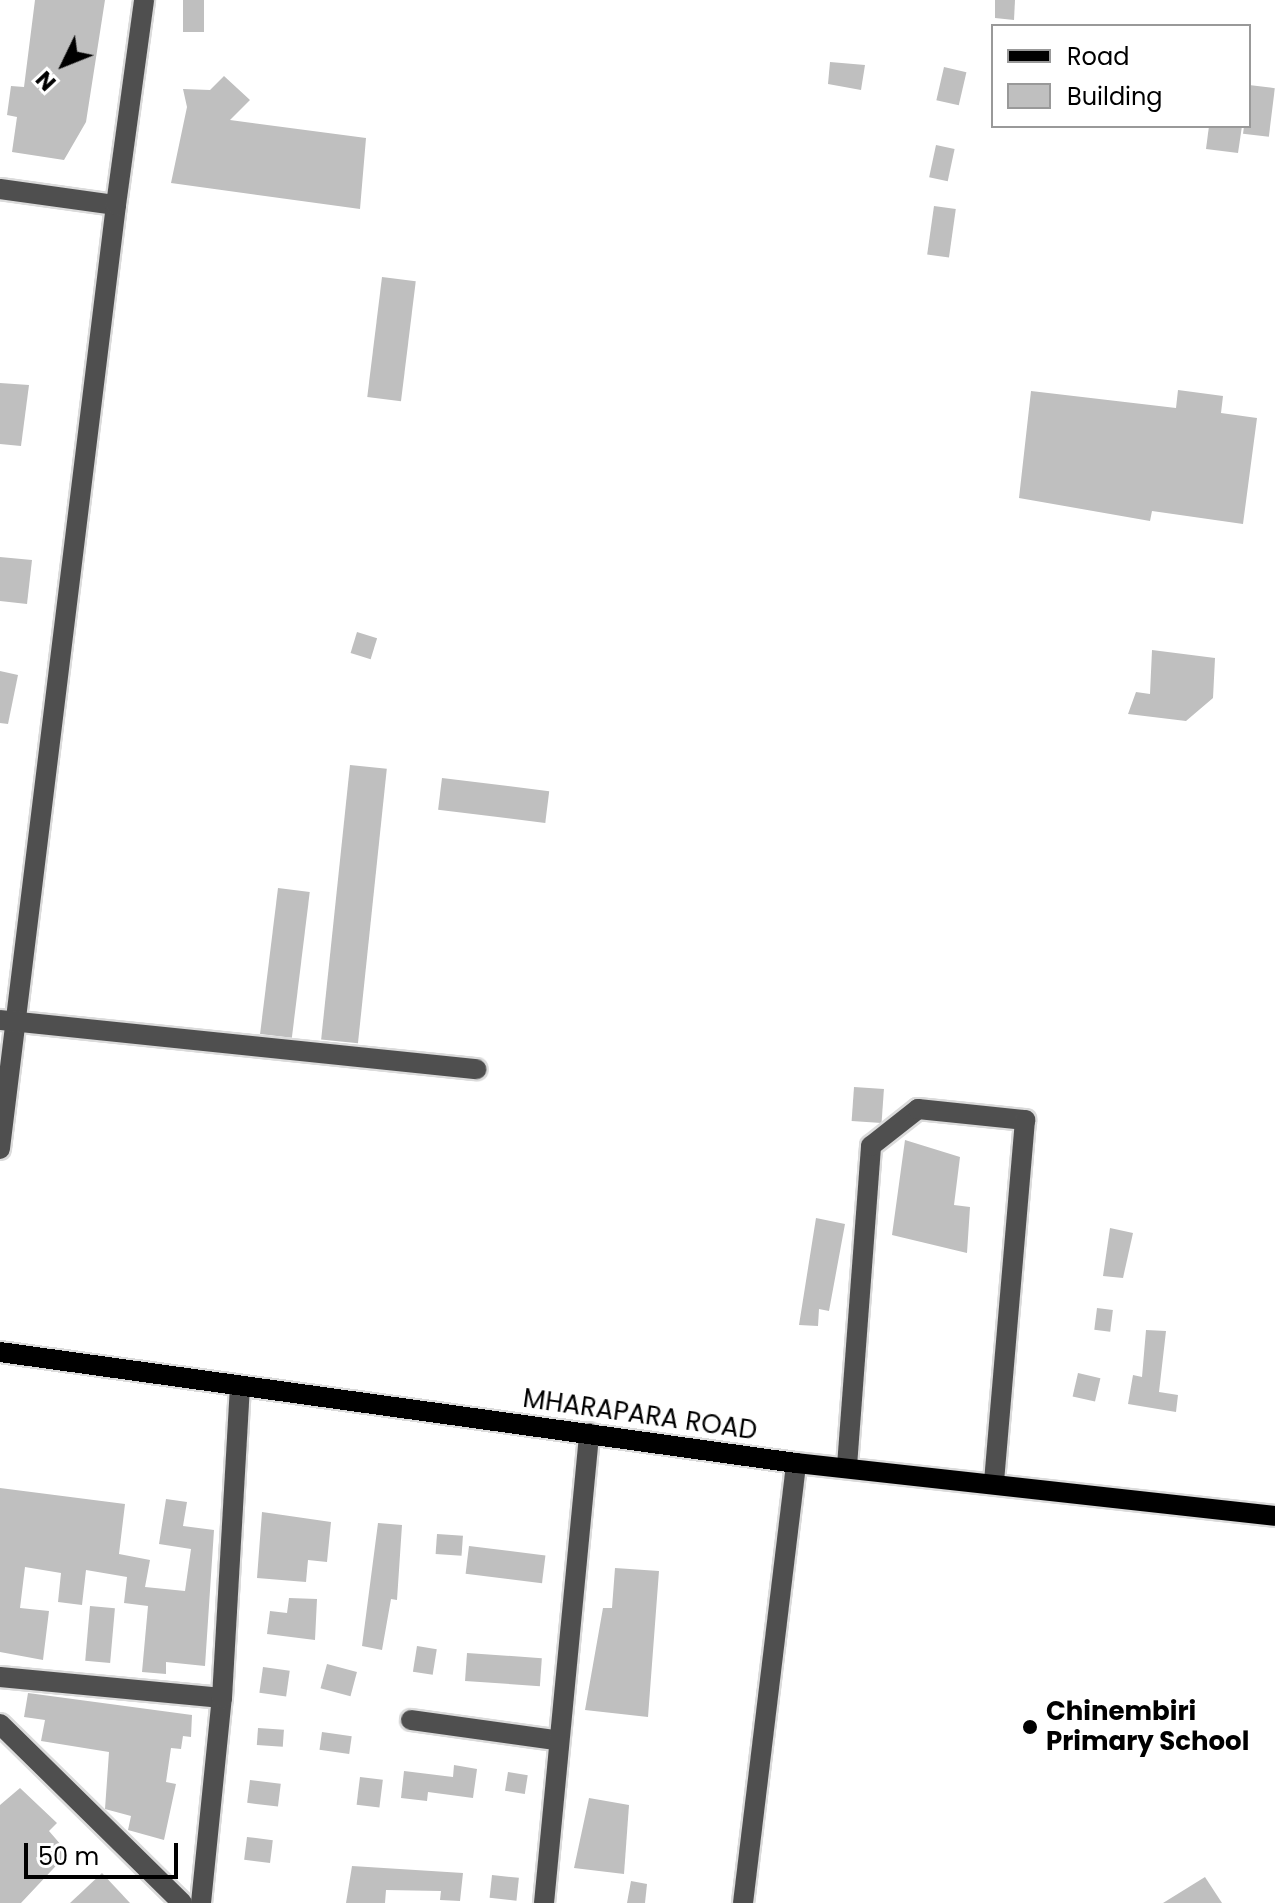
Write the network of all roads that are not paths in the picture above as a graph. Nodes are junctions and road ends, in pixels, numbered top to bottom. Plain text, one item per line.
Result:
1 (144, 0) edge
2 (0, 189) edge
3 (116, 205) junction
4 (7, 1022) edge
5 (476, 1069) dead end
6 (0, 1149) edge
7 (0, 1352) edge
8 (240, 1387) junction
9 (589, 1433) junction
10 (796, 1463) junction
11 (847, 1466) junction
12 (994, 1482) junction
13 (1275, 1516) edge
14 (0, 1677) edge
15 (222, 1698) junction
16 (411, 1720) dead end
17 (0, 1724) edge
18 (555, 1740) junction
19 (182, 1903) edge
20 (201, 1903) edge
21 (544, 1903) edge
22 (743, 1903) edge

1 - 3 street
2 - 3 street
3 - 4 street
4 - 5 street
4 - 6 street
7 - 8 main road, MHARAPARA ROAD
8 - 9 main road, MHARAPARA ROAD
8 - 15 street
9 - 10 main road, MHARAPARA ROAD
9 - 18 street
10 - 11 main road, MHARAPARA ROAD
10 - 22 street
11 - 12 main road, MHARAPARA ROAD
11 - 12 street
12 - 13 main road, MHARAPARA ROAD
14 - 15 street
15 - 20 street
16 - 18 street
17 - 19 street
18 - 21 street

